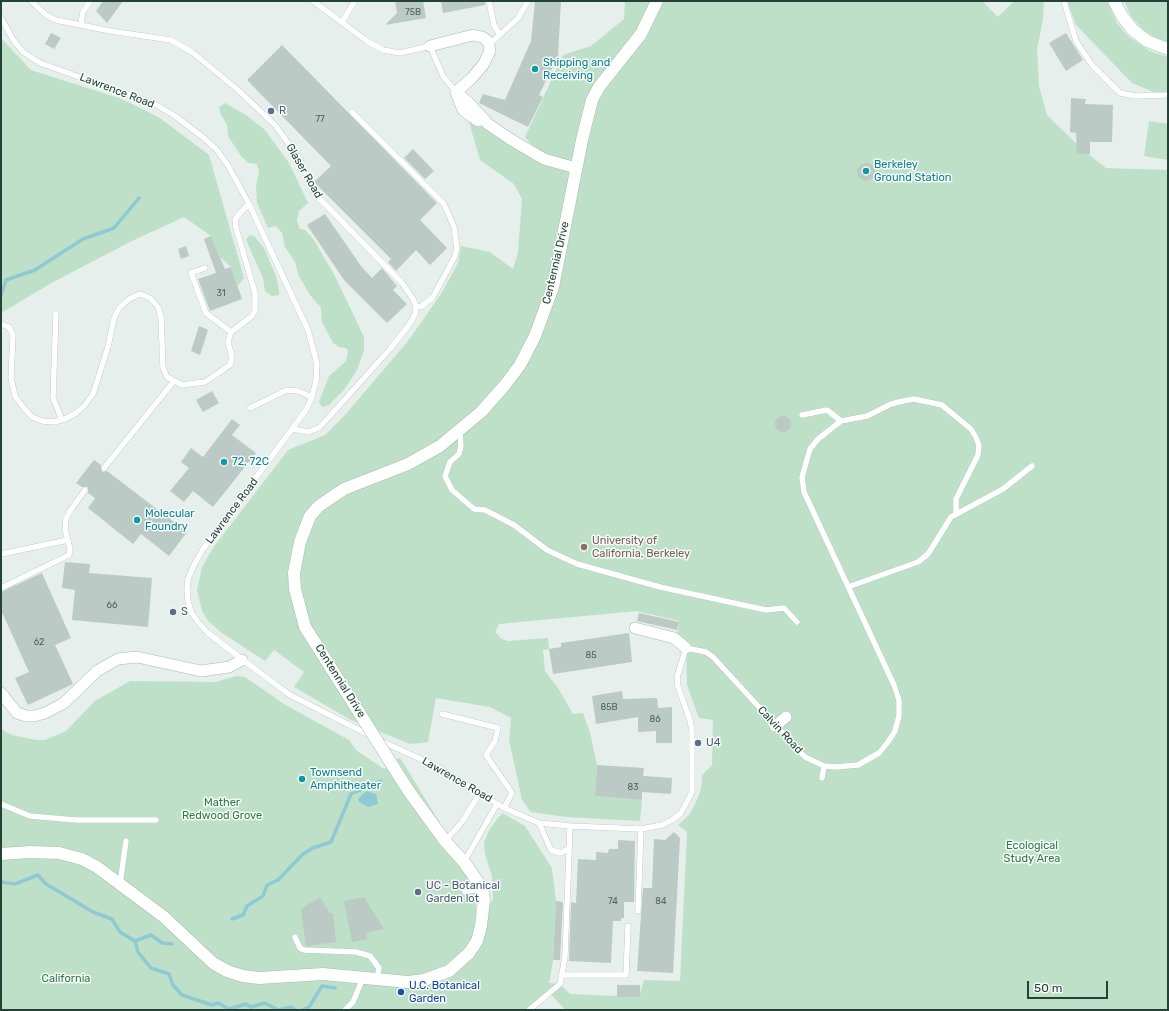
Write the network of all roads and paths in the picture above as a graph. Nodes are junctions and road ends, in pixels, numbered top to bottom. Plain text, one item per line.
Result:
1 (31, 1) edge
2 (90, 1) edge
3 (313, 1) edge
4 (356, 1) edge
5 (489, 1) edge
6 (528, 1) edge
7 (657, 1) edge
8 (1064, 1) edge
9 (1114, 1) edge
10 (1, 18) edge
11 (342, 22) junction
12 (81, 24) junction
13 (500, 35) junction
14 (489, 45) junction
15 (430, 46) junction
16 (1168, 49) edge
17 (456, 92) junction
18 (1168, 95) edge
19 (352, 112) dead end
20 (576, 168) junction
21 (249, 204) junction
22 (205, 268) dead end
23 (416, 308) junction
24 (56, 313) dead end
25 (1, 324) edge
26 (231, 332) junction
27 (174, 381) junction
28 (312, 397) junction
29 (250, 408) dead end
30 (802, 415) dead end
31 (62, 420) junction
32 (840, 421) junction
33 (294, 428) junction
34 (460, 431) junction
35 (1032, 466) dead end
36 (104, 468) dead end
37 (85, 490) dead end
38 (956, 512) junction
39 (68, 540) junction
40 (1, 554) edge
41 (848, 587) junction
42 (1, 588) edge
43 (797, 622) dead end
44 (635, 628) dead end
45 (686, 648) junction
46 (242, 660) junction
47 (1, 694) edge
48 (442, 714) dead end
49 (786, 717) dead end
50 (775, 726) junction
51 (824, 766) junction
52 (822, 778) dead end
53 (480, 794) junction
54 (1, 804) edge
55 (497, 804) junction
56 (504, 808) junction
57 (156, 820) dead end
58 (539, 823) junction
59 (570, 826) junction
60 (642, 829) junction
61 (126, 841) dead end
62 (445, 841) junction
63 (569, 848) junction
64 (1, 854) edge
65 (464, 862) junction
66 (120, 884) junction
67 (482, 888) junction
68 (465, 892) dead end
69 (638, 911) dead end
70 (628, 926) dead end
71 (294, 937) dead end
72 (561, 975) junction
73 (363, 978) junction
74 (377, 979) junction
75 (345, 1010) edge
76 (529, 1010) edge

1 - 12 lane, Glaser Road
2 - 12 lane
3 - 11 lane
4 - 11 lane
5 - 13 lane
6 - 13 lane
7 - 20 street, Centennial Drive
8 - 18 lane
9 - 16 street
10 - 21 lane, Lawrence Road
11 - 15 lane
12 - 23 lane, Glaser Road
13 - 14 lane
14 - 15 street
14 - 17 street
15 - 17 lane
17 - 20 street
19 - 23 lane
20 - 34 street, Centennial Drive
21 - 26 lane
21 - 28 lane, Lawrence Road
22 - 26 lane
23 - 33 lane
24 - 31 lane
25 - 31 lane
26 - 27 lane
27 - 31 lane
27 - 36 lane
28 - 29 lane
28 - 33 lane, Lawrence Road
30 - 32 lane
32 - 38 lane, Calvin Road
32 - 41 lane, Calvin Road
33 - 46 lane, Lawrence Road
34 - 43 lane
34 - 62 street, Centennial Drive, bridge
35 - 38 lane
37 - 39 lane
38 - 41 lane
39 - 40 lane
39 - 42 lane
41 - 51 lane, Calvin Road
44 - 45 street
45 - 50 lane, Calvin Road
45 - 60 lane
46 - 47 street
46 - 53 lane, Lawrence Road
48 - 56 lane
49 - 50 street
50 - 51 lane, Calvin Road
51 - 52 lane
53 - 55 lane, Lawrence Road
53 - 62 lane
54 - 57 lane
55 - 56 lane
55 - 65 lane
56 - 58 lane
58 - 59 lane
58 - 63 lane
59 - 60 lane
59 - 63 lane
60 - 69 lane
61 - 66 lane
62 - 65 street, Centennial Drive
63 - 72 lane
64 - 66 street
65 - 67 street, Centennial Drive
66 - 73 street
67 - 68 lane
67 - 74 street
70 - 72 lane
71 - 74 lane
72 - 76 lane
73 - 74 street
73 - 75 lane

